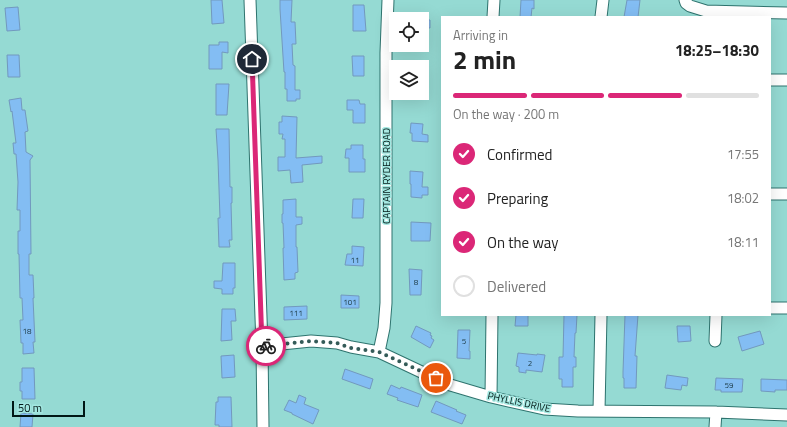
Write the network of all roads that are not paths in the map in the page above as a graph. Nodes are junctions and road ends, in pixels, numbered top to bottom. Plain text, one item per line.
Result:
1 (250, 0) edge
2 (388, 0) edge
3 (494, 0) edge
4 (603, 0) edge
5 (685, 0) edge
6 (787, 13) edge
7 (731, 14) edge
8 (493, 16) edge
9 (601, 16) edge
10 (771, 80) edge
11 (787, 80) edge
12 (771, 194) edge
13 (787, 194) edge
14 (771, 308) edge
15 (787, 308) edge
16 (492, 316) edge
17 (600, 316) edge
18 (716, 316) edge
19 (715, 341) dead end
20 (262, 346) junction
21 (379, 352) junction
22 (491, 397) junction
23 (599, 411) junction
24 (716, 412) junction
25 (787, 415) edge
26 (263, 427) edge
27 (715, 427) edge

1 - 20 street
2 - 21 street, CAPTAIN RYDER ROAD
3 - 8 street
4 - 9 street
5 - 7 street
6 - 7 street
10 - 11 street
12 - 13 street
14 - 15 street
16 - 22 street
17 - 23 street
18 - 19 street
20 - 21 street, PHYLLIS DRIVE
20 - 26 street
21 - 22 street, PHYLLIS DRIVE
22 - 23 street, PHYLLIS DRIVE
23 - 24 street, PHYLLIS DRIVE
24 - 25 street, PHYLLIS DRIVE
24 - 27 street

